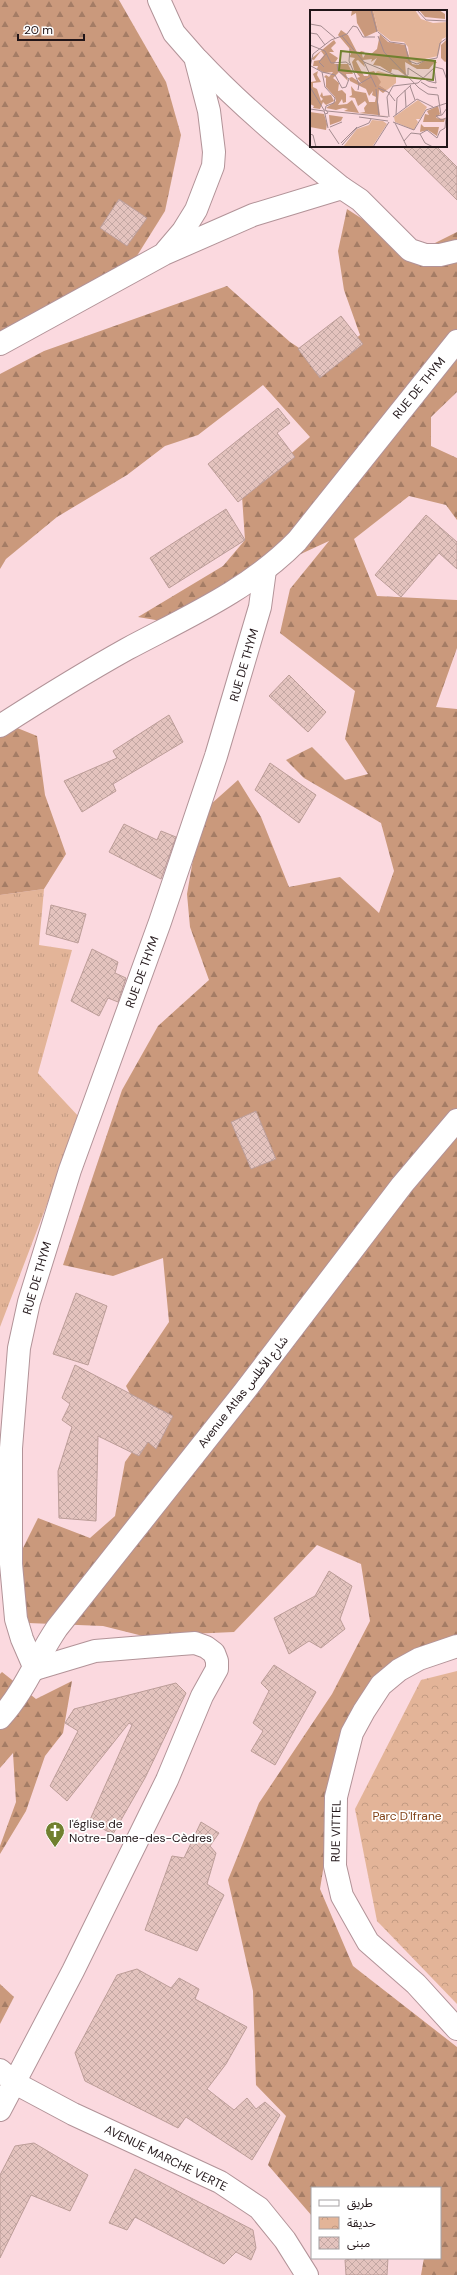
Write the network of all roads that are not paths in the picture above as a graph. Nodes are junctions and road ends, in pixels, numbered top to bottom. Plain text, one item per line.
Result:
1 (158, 0) edge
2 (194, 57) junction
3 (342, 188) junction
4 (457, 251) edge
5 (164, 254) junction
6 (457, 341) edge
7 (0, 344) edge
8 (265, 570) junction
9 (0, 726) edge
10 (457, 1120) edge
11 (457, 1142) edge
12 (457, 1646) edge
13 (35, 1669) junction
14 (0, 1718) edge
15 (457, 2029) edge
16 (8, 2076) edge
17 (0, 2110) edge
18 (299, 2274) edge

1 - 2 street
2 - 3 street
2 - 5 street
3 - 4 street
3 - 5 street
5 - 7 street
6 - 8 street, RUE DE THYM
8 - 9 street
8 - 13 street, RUE DE THYM
10 - 13 street, Avenue Atlas شارع الأطلس
11 - 13 street, Avenue Atlas شارع الأطلس
12 - 15 street, RUE VITTEL
13 - 14 street, Avenue Atlas شارع الأطلس
13 - 16 street
16 - 17 street
16 - 18 street, AVENUE MARCHE VERTE

